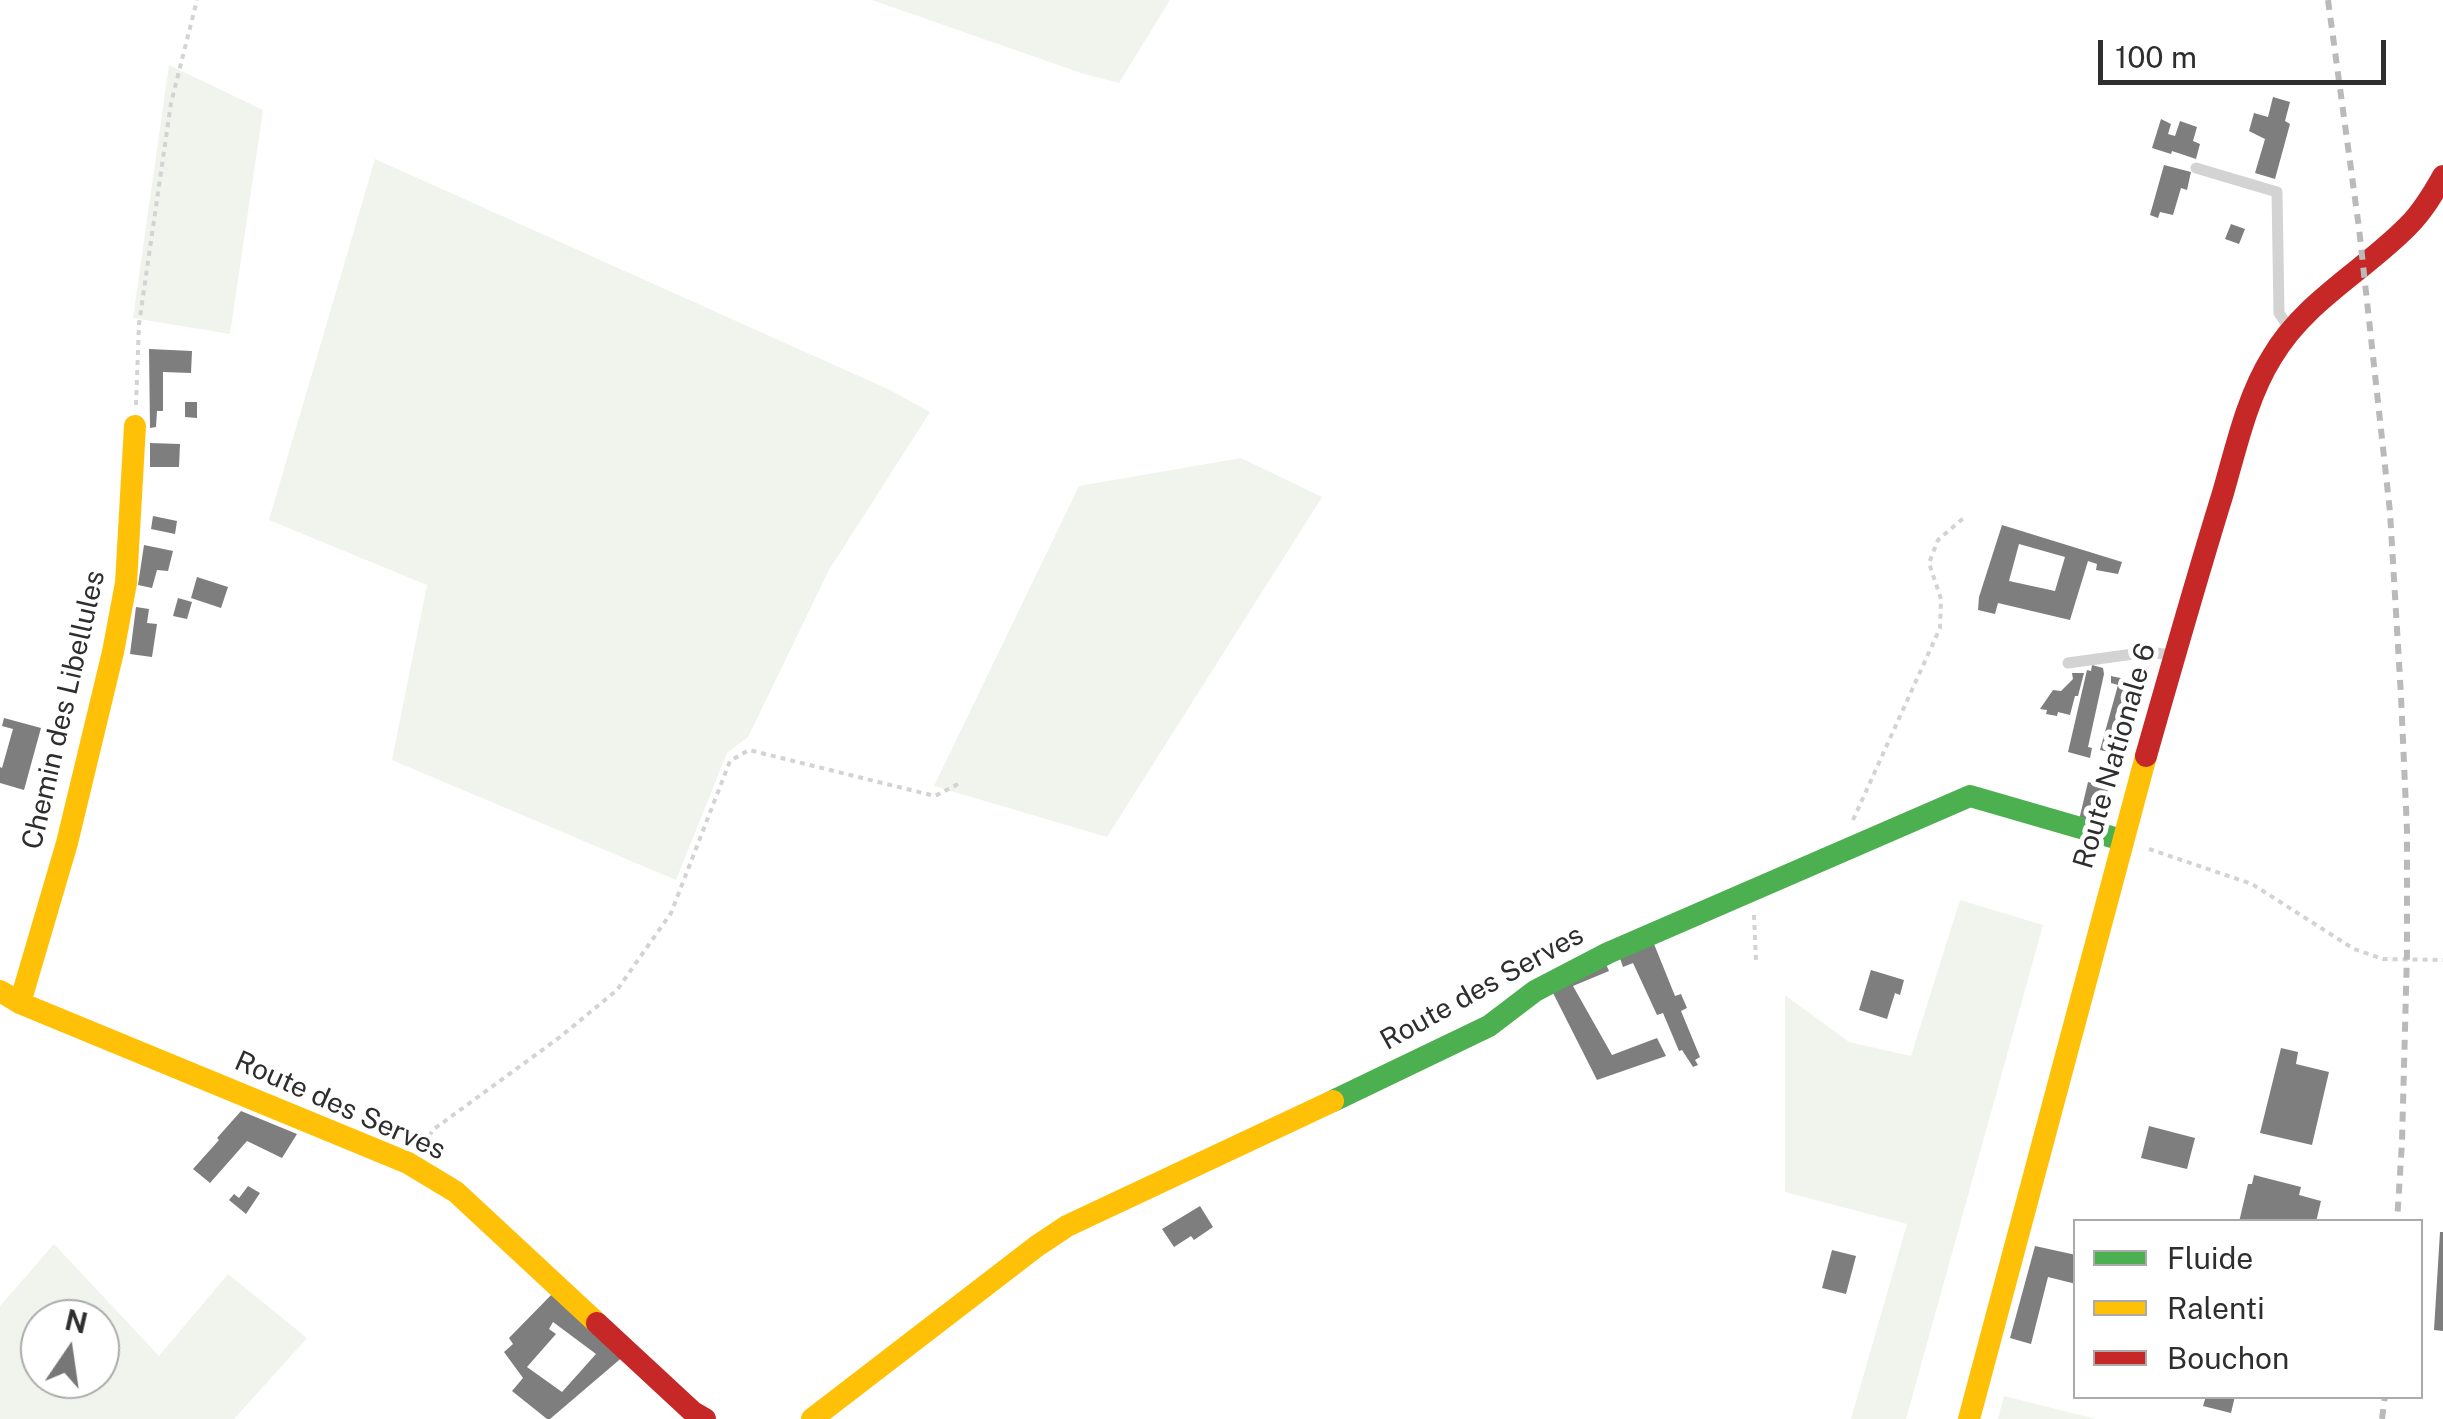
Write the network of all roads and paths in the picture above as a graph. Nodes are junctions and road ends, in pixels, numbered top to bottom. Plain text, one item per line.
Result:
1 (196, 0) edge
2 (2196, 168) dead end
3 (2443, 176) edge
4 (2292, 331) junction
5 (135, 426) joint
6 (1966, 516) dead end
7 (2174, 656) junction
8 (2068, 663) dead end
9 (960, 783) dead end
10 (2122, 840) junction
11 (1848, 848) junction
12 (1753, 890) junction
13 (1756, 960) dead end
14 (2443, 960) edge
15 (10, 996) edge
16 (408, 1163) junction
17 (705, 1419) edge
18 (812, 1419) edge
19 (1968, 1419) edge

1 - 5 path
2 - 4 lane
3 - 4 street, Route Nationale 6
4 - 7 street, Route Nationale 6
5 - 15 street, Chemin des Libellules
6 - 11 path
7 - 8 lane
7 - 10 street, Route Nationale 6
9 - 16 path
10 - 11 street, Route des Serves
10 - 14 path
10 - 19 street, Route Nationale 6
11 - 12 street, Route des Serves
12 - 13 path
12 - 18 street, Route des Serves
15 - 16 street, Route des Serves
16 - 17 street, Route des Serves

